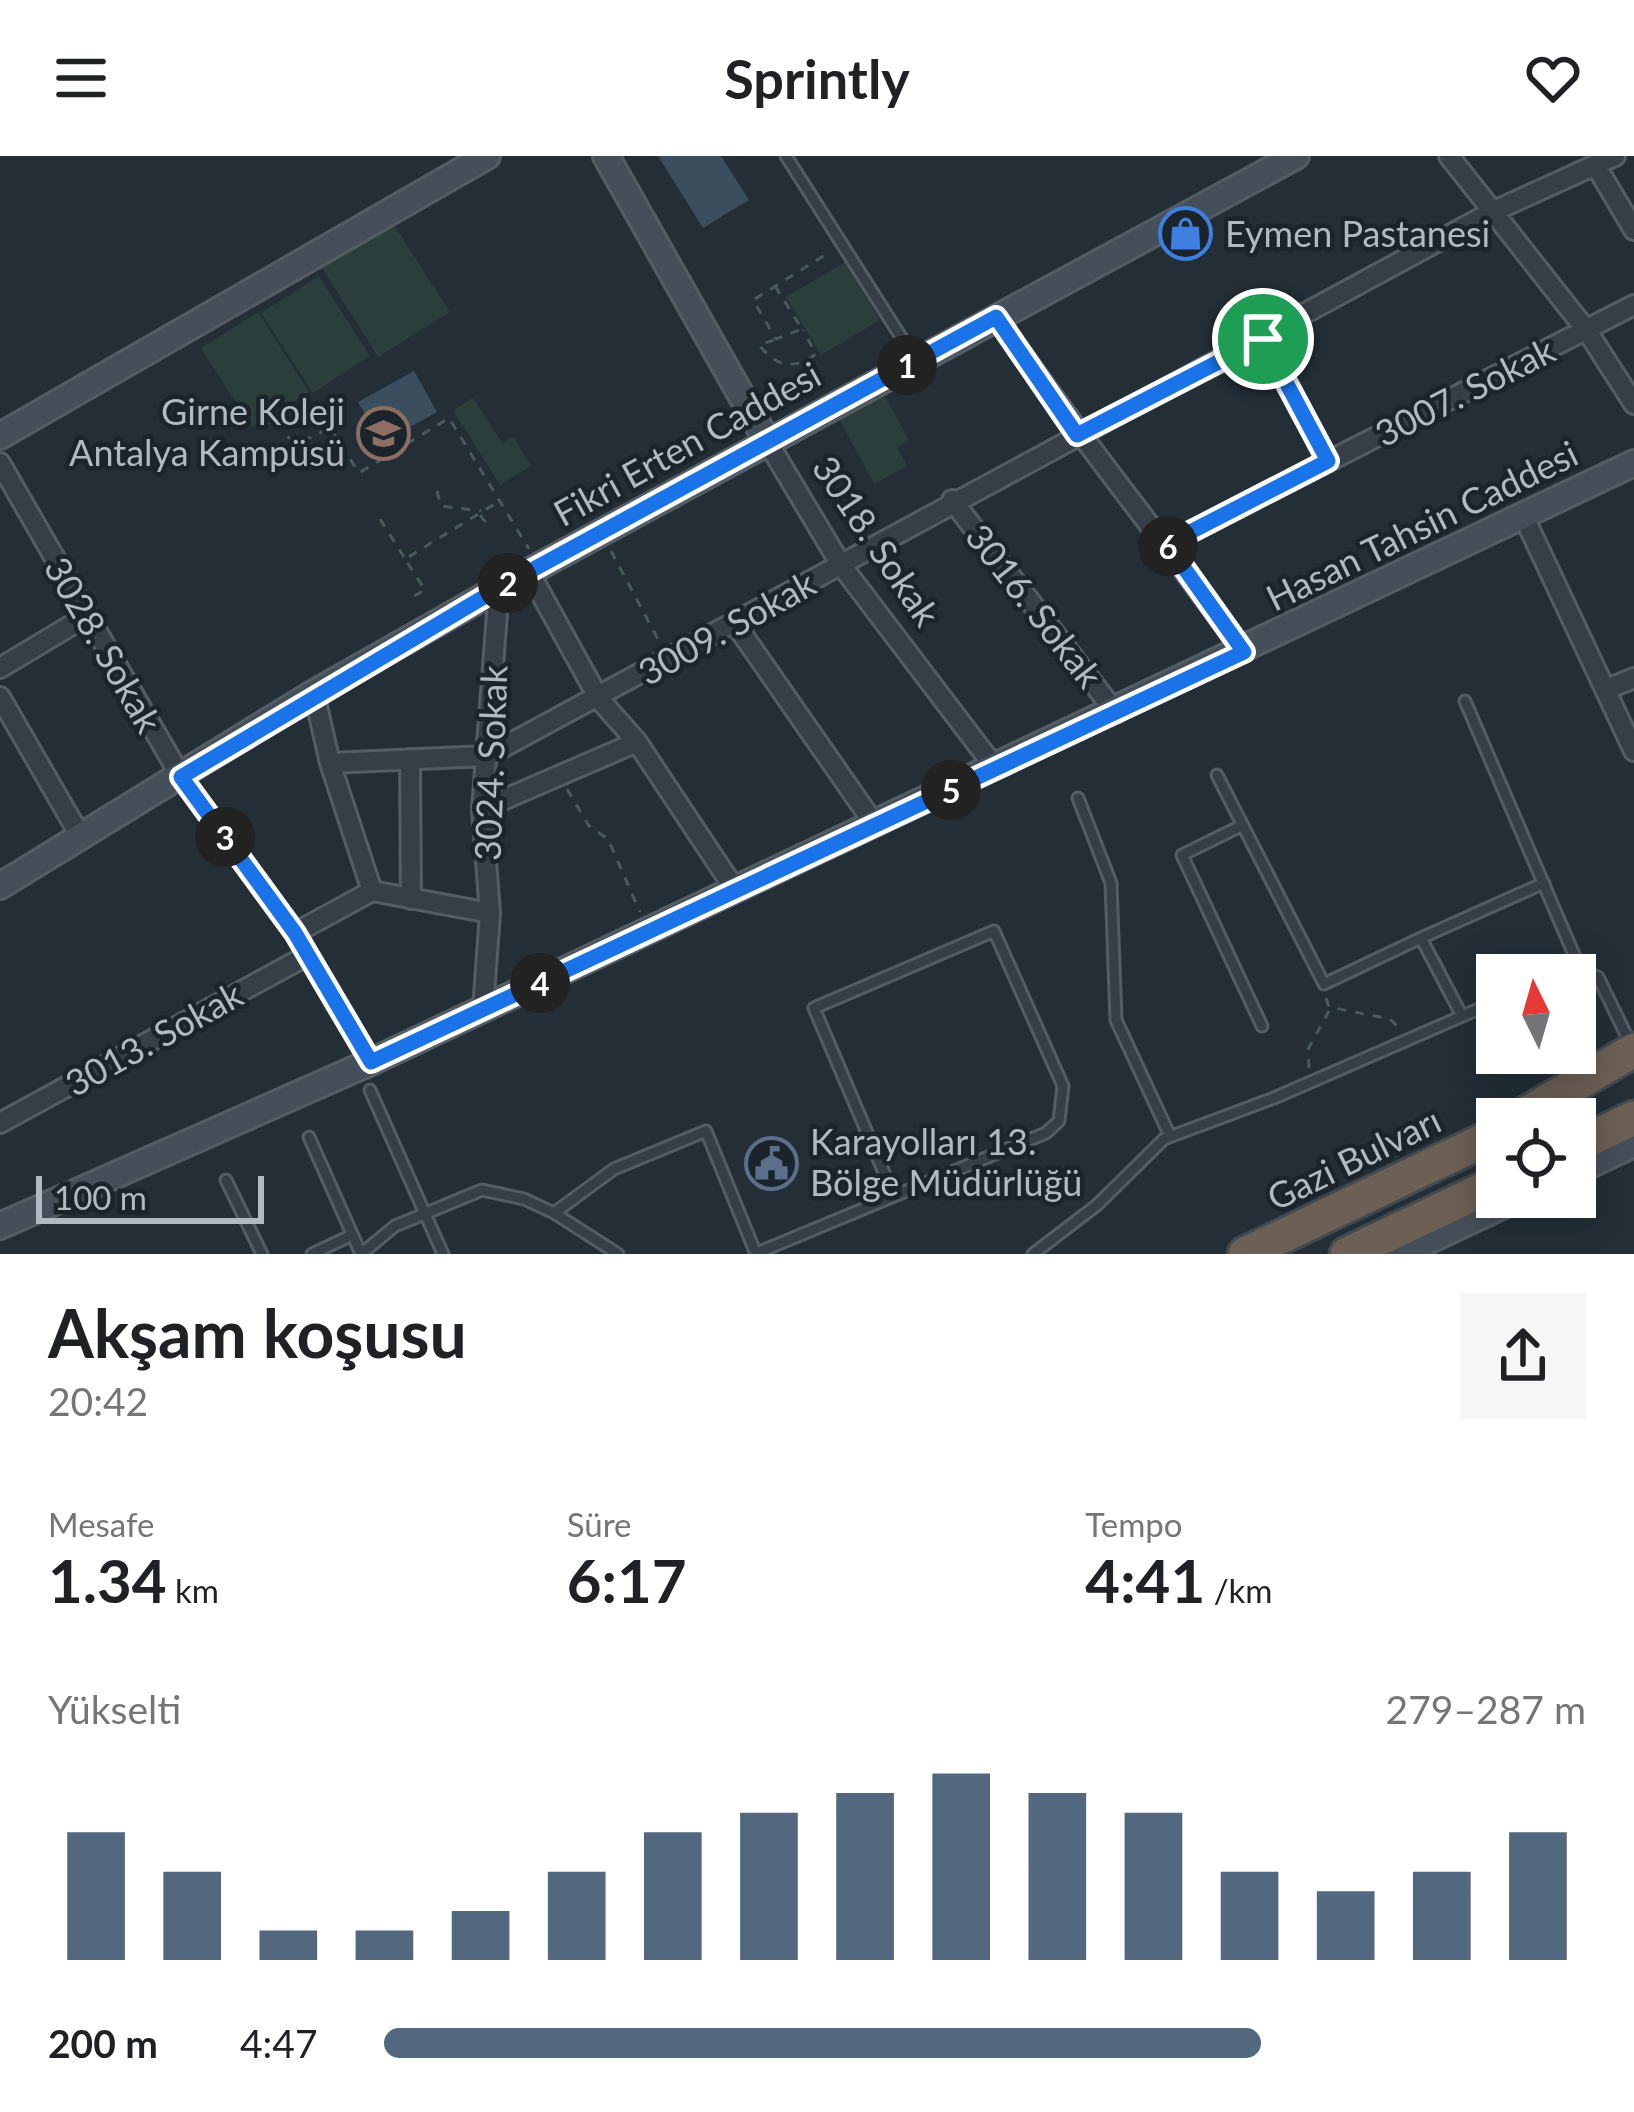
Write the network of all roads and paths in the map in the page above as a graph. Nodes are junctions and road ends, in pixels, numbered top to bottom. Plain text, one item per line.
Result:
1 (487, 156) edge
2 (606, 156) edge
3 (786, 156) edge
4 (1296, 156) edge
5 (1449, 156) edge
6 (1615, 156) edge
7 (1596, 166) junction
8 (1492, 212) junction
9 (1634, 230) edge
10 (842, 245) junction
11 (775, 286) junction
12 (1634, 305) edge
13 (996, 317) junction
14 (802, 329) junction
15 (1587, 331) junction
16 (776, 339) junction
17 (1263, 339) junction
18 (916, 361) junction
19 (337, 395) dead end
20 (1634, 404) edge
21 (264, 425) dead end
22 (330, 428) junction
23 (1077, 435) junction
24 (0, 436) edge
25 (338, 440) junction
26 (767, 442) junction
27 (327, 447) dead end
28 (1328, 461) junction
29 (1634, 463) edge
30 (0, 464) edge
31 (437, 491) dead end
32 (952, 500) junction
33 (500, 501) junction
34 (481, 512) junction
35 (1525, 517) junction
36 (380, 519) dead end
37 (487, 524) dead end
38 (601, 532) junction
39 (1167, 544) junction
40 (405, 559) junction
41 (841, 565) junction
42 (534, 569) junction
43 (499, 588) junction
44 (414, 596) dead end
45 (85, 617) junction
46 (736, 625) junction
47 (1244, 652) junction
48 (669, 661) junction
49 (0, 668) edge
50 (1634, 678) edge
51 (1607, 689) junction
52 (314, 693) junction
53 (0, 697) edge
54 (598, 699) junction
55 (1465, 700) dead end
56 (1116, 712) junction
57 (637, 742) junction
58 (1634, 751) edge
59 (487, 756) junction
60 (410, 759) junction
61 (330, 763) junction
62 (996, 769) junction
63 (562, 774) junction
64 (1217, 775) dead end
65 (181, 777) junction
66 (1078, 798) dead end
67 (482, 809) junction
68 (875, 825) junction
69 (1243, 825) junction
70 (82, 839) junction
71 (1544, 883) junction
72 (0, 886) edge
73 (372, 891) junction
74 (736, 891) junction
75 (411, 898) junction
76 (490, 913) junction
77 (649, 932) junction
78 (295, 933) junction
79 (1420, 938) junction
80 (1574, 954) edge
81 (308, 955) junction
82 (1596, 976) edge
83 (1324, 984) junction
84 (1329, 1007) junction
85 (483, 1009) junction
86 (1476, 1010) edge
87 (1462, 1016) junction
88 (1262, 1026) dead end
89 (1405, 1041) junction
90 (1634, 1050) edge
91 (371, 1062) junction
92 (1634, 1072) edge
93 (1312, 1081) junction
94 (370, 1090) dead end
95 (1552, 1098) edge
96 (1577, 1098) edge
97 (0, 1124) edge
98 (1631, 1126) edge
99 (1170, 1136) junction
100 (309, 1138) dead end
101 (1596, 1138) edge
102 (1476, 1143) edge
103 (1596, 1155) edge
104 (226, 1180) dead end
105 (1476, 1193) edge
106 (894, 1196) junction
107 (425, 1213) junction
108 (554, 1213) junction
109 (1477, 1218) edge
110 (0, 1226) edge
111 (352, 1235) junction
112 (262, 1254) edge
113 (312, 1254) edge
114 (443, 1254) edge
115 (618, 1254) edge
116 (756, 1254) edge
117 (1034, 1254) edge
118 (1246, 1254) edge
119 (1347, 1254) edge
120 (1400, 1254) edge

1 - 24 street
2 - 26 street, 3018. Sokak
3 - 10 lane
4 - 13 street, Fikri Erten Caddesi
5 - 8 street
6 - 7 street, 3009. Sokak
7 - 8 street, 3009. Sokak
7 - 9 street
8 - 15 street
8 - 17 street, 3009. Sokak
10 - 11 path
10 - 18 lane
11 - 14 path
11 - 16 path
12 - 15 street, 3007. Sokak
13 - 18 street, Fikri Erten Caddesi
13 - 23 street
14 - 16 path
14 - 16 path
15 - 20 street
15 - 28 street, 3007. Sokak
17 - 23 street, 3009. Sokak
17 - 28 street
18 - 26 street, Fikri Erten Caddesi
19 - 22 path
21 - 22 path
22 - 25 path
23 - 32 street, 3009. Sokak
23 - 39 street
25 - 27 path
25 - 33 path
26 - 38 street, Fikri Erten Caddesi
26 - 41 street, 3018. Sokak
28 - 39 street, 3007. Sokak
29 - 35 street, Hasan Tahsin Caddesi
30 - 45 street, 3028. Sokak
31 - 34 path
32 - 41 street, 3009. Sokak
32 - 56 street, 3016. Sokak
33 - 34 path
33 - 42 path
34 - 37 path
34 - 40 path
35 - 47 street, Hasan Tahsin Caddesi
35 - 51 street
36 - 40 path
38 - 42 street, Fikri Erten Caddesi
38 - 48 path
39 - 47 street
40 - 44 path
41 - 46 street, 3009. Sokak
41 - 62 street, 3018. Sokak
42 - 43 street, Fikri Erten Caddesi
42 - 54 street
43 - 52 street, Fikri Erten Caddesi
43 - 59 street, 3024. Sokak
45 - 49 street
45 - 65 street, 3028. Sokak
46 - 48 street, 3009. Sokak
46 - 68 street
47 - 56 street, Hasan Tahsin Caddesi
48 - 54 street, 3009. Sokak
50 - 51 street
51 - 58 street
52 - 61 street
52 - 65 street, Fikri Erten Caddesi
53 - 70 street
54 - 57 street
54 - 59 street, 3009. Sokak
55 - 71 lane
56 - 62 street, Hasan Tahsin Caddesi
57 - 63 street
57 - 74 street
59 - 60 street, 3009. Sokak
59 - 67 street, 3024. Sokak
60 - 61 street, 3009. Sokak
60 - 75 street
61 - 73 street
62 - 68 street, Hasan Tahsin Caddesi
63 - 67 street
63 - 77 path
64 - 69 lane
65 - 70 street, Fikri Erten Caddesi
65 - 78 street, 3028. Sokak
66 - 99 lane
67 - 76 street, 3024. Sokak
68 - 74 street, Hasan Tahsin Caddesi
69 - 83 lane
69 - 88 lane
70 - 72 street, Fikri Erten Caddesi
71 - 79 lane
71 - 80 lane
73 - 75 street
73 - 78 street
74 - 77 street, Hasan Tahsin Caddesi
75 - 76 street
76 - 85 street, 3024. Sokak
77 - 85 street, Hasan Tahsin Caddesi
78 - 81 street, 3028. Sokak
79 - 83 lane
79 - 87 lane
81 - 91 street, 3028. Sokak
81 - 97 street, 3013. Sokak
82 - 90 lane
83 - 84 path
84 - 89 path
84 - 93 path
85 - 91 street, Hasan Tahsin Caddesi
86 - 87 lane
87 - 89 lane
89 - 93 lane
90 - 95 highway
91 - 110 street, Hasan Tahsin Caddesi
92 - 96 highway
93 - 99 lane
94 - 107 lane
98 - 101 highway
98 - 103 street
99 - 117 lane
100 - 111 lane
102 - 118 highway, Gazi Bulvarı
104 - 112 lane
105 - 119 highway
106 - 106 lane
106 - 116 lane
107 - 108 lane
107 - 111 lane
107 - 114 lane
108 - 115 lane
108 - 116 lane
109 - 120 street
111 - 113 lane

